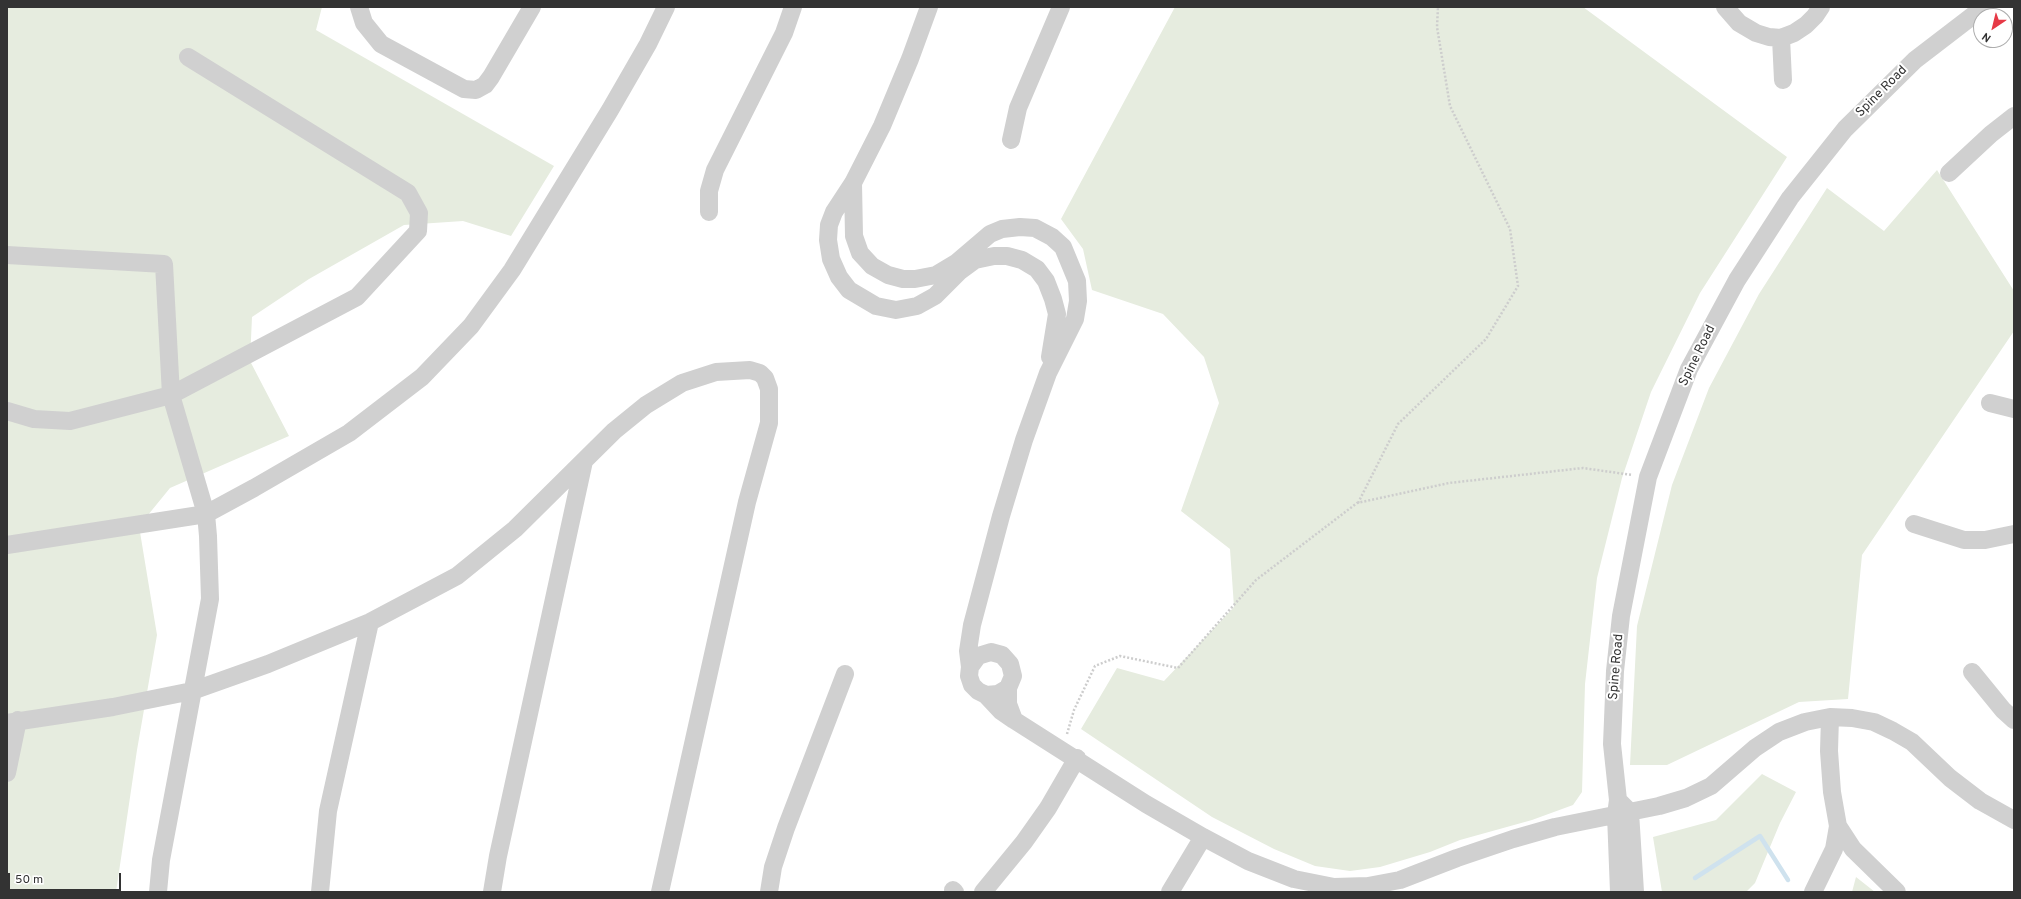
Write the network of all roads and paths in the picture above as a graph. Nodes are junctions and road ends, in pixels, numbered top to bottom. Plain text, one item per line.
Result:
1 (359, 7) edge
2 (532, 7) edge
3 (666, 7) edge
4 (793, 7) edge
5 (929, 7) edge
6 (1061, 7) edge
7 (1438, 7) edge
8 (1725, 7) edge
9 (1821, 7) edge
10 (1984, 7) edge
11 (1781, 38) junction
12 (188, 56) dead end
13 (1783, 80) dead end
14 (2014, 116) edge
15 (1011, 140) dead end
16 (1949, 173) dead end
17 (853, 183) junction
18 (709, 212) dead end
19 (7, 255) edge
20 (1048, 373) junction
21 (171, 395) junction
22 (1990, 403) dead end
23 (2014, 408) edge
24 (7, 411) edge
25 (584, 461) junction
26 (1648, 477) junction
27 (1357, 503) junction
28 (206, 514) junction
29 (1914, 524) dead end
30 (2014, 534) edge
31 (7, 544) edge
32 (370, 622) junction
33 (972, 625) junction
34 (991, 652) junction
35 (970, 667) junction
36 (1972, 672) dead end
37 (845, 674) dead end
38 (1008, 688) junction
39 (192, 691) junction
40 (986, 695) junction
41 (1830, 717) junction
42 (1014, 720) junction
43 (2014, 720) edge
44 (12, 721) edge
45 (1069, 753) junction
46 (7, 773) edge
47 (1621, 809) junction
48 (2014, 820) edge
49 (1838, 826) junction
50 (1203, 837) junction
51 (1333, 890) edge
52 (158, 892) edge
53 (320, 892) edge
54 (492, 892) edge
55 (660, 892) edge
56 (769, 892) edge
57 (983, 892) edge
58 (1170, 892) edge
59 (1619, 892) edge
60 (1635, 892) edge
61 (1813, 892) edge
62 (1897, 892) edge

1 - 2 street
3 - 28 street
4 - 18 street
5 - 17 street
6 - 15 street
7 - 27 path
8 - 11 street
9 - 11 street
10 - 26 street, Spine Road
11 - 13 street
12 - 21 street
14 - 16 street
17 - 20 street
17 - 20 street
19 - 21 street
20 - 33 street
21 - 24 street
21 - 28 street
22 - 23 street
25 - 32 street
25 - 54 street
25 - 55 street
26 - 27 path
26 - 47 street, Spine Road
27 - 45 path
28 - 31 street
28 - 39 street
29 - 30 street
32 - 39 street
32 - 53 street
33 - 34 street
33 - 35 street
34 - 35 street
34 - 38 street
35 - 40 street
36 - 43 street
37 - 56 street
38 - 40 street
38 - 42 street
39 - 44 street
39 - 52 street
40 - 42 street
41 - 47 street
41 - 48 street
41 - 49 street
42 - 45 street
44 - 46 street
45 - 50 street
45 - 57 street
47 - 51 street
47 - 59 street, Spine Road
47 - 60 street, Spine Road
49 - 61 street
49 - 62 street
50 - 51 street
50 - 58 street

